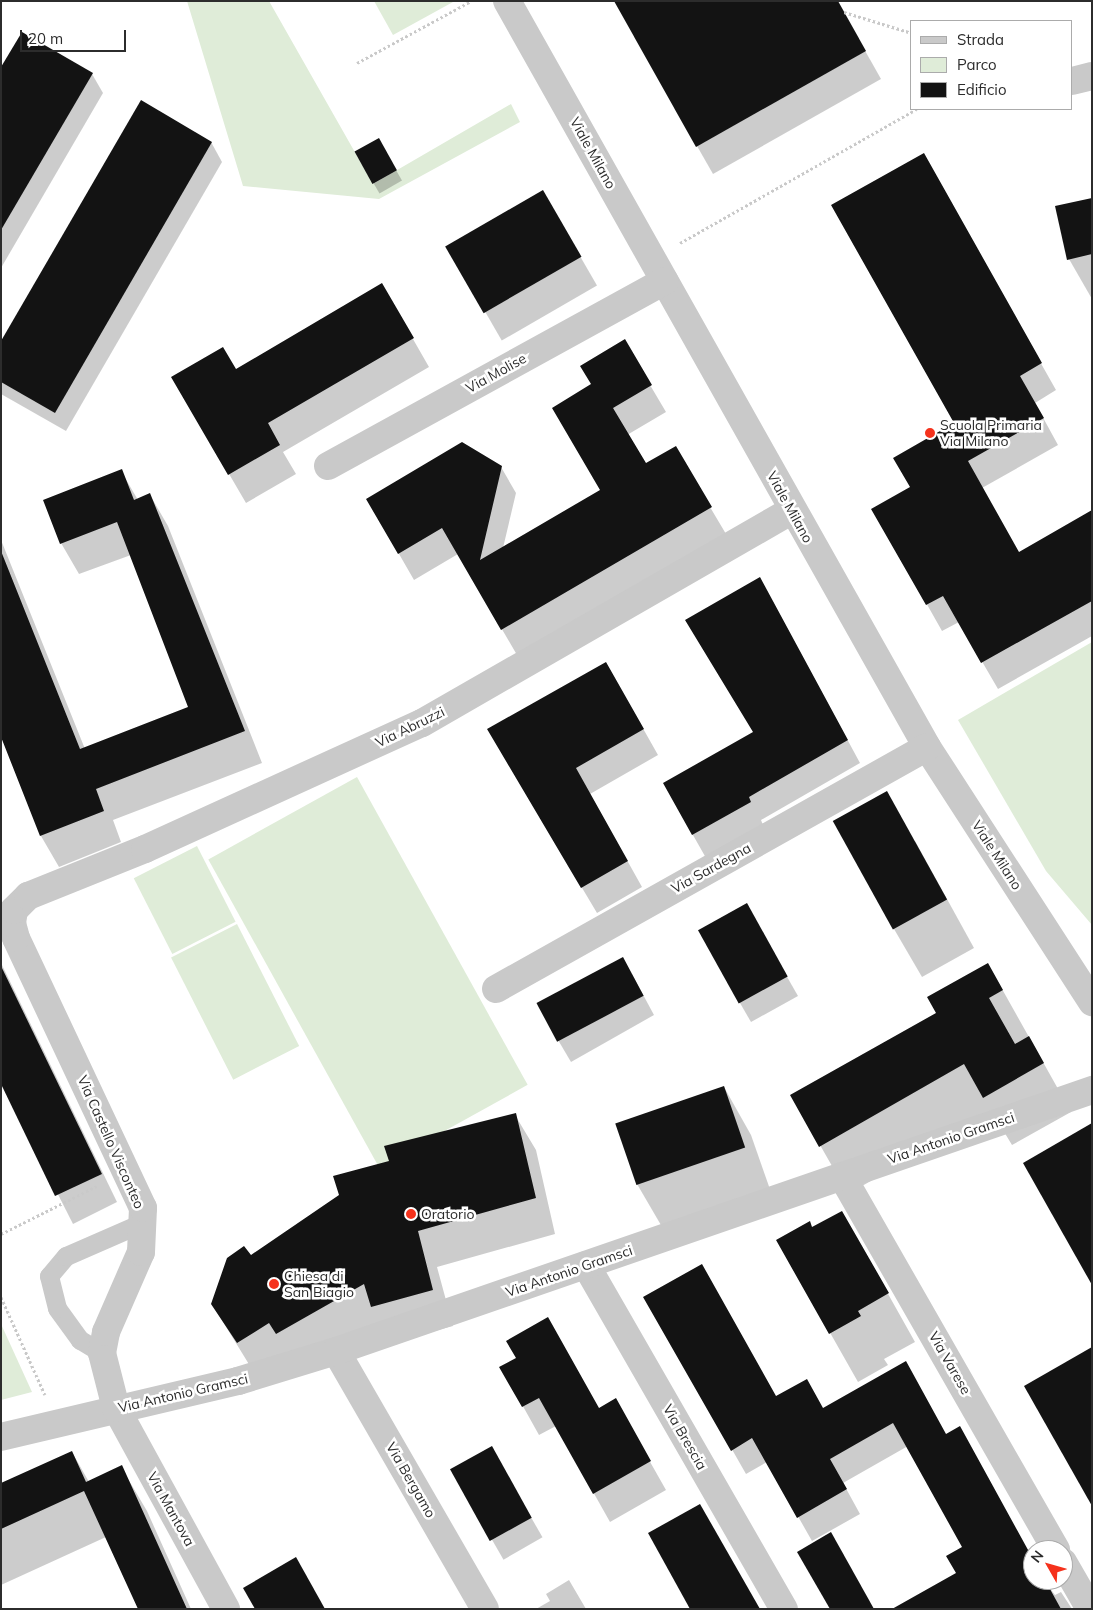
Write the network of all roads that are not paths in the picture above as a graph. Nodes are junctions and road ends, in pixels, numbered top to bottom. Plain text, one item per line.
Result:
1 (507, 1) edge
2 (1092, 76) edge
3 (1073, 81) edge
4 (658, 269) junction
5 (328, 466) dead end
6 (791, 510) junction
7 (927, 747) junction
8 (14, 910) joint
9 (496, 989) dead end
10 (1092, 1002) edge
11 (1092, 1090) edge
12 (842, 1176) junction
13 (144, 1222) junction
14 (586, 1265) junction
15 (336, 1351) junction
16 (102, 1353) junction
17 (116, 1408) junction
18 (39, 1429) junction
19 (1, 1437) edge
20 (1, 1446) edge
21 (1050, 1540) edge
22 (1073, 1579) edge
23 (226, 1609) edge
24 (485, 1609) edge
25 (784, 1609) edge
26 (1090, 1609) edge

1 - 4 street, Viale Milano
2 - 3 street
4 - 5 street, Via Molise
4 - 6 street, Viale Milano
6 - 7 street, Viale Milano
6 - 8 street, Via Abruzzi
7 - 9 street, Via Sardegna
7 - 10 street, Viale Milano
8 - 13 street, Via Castello Visconteo
11 - 12 street, Via Antonio Gramsci
12 - 14 street, Via Antonio Gramsci
12 - 21 street, Via Varese
13 - 16 street, Via Castello Visconteo
13 - 16 lane
14 - 15 street, Via Antonio Gramsci
14 - 25 street, Via Brescia
15 - 17 street, Via Antonio Gramsci
15 - 24 street, Via Bergamo
16 - 17 street, Via Castello Visconteo
17 - 18 street, Via Antonio Gramsci
17 - 23 street, Via Mantova
18 - 19 street, Via Antonio Gramsci
18 - 20 street, Via Antonio Gramsci
22 - 26 street

